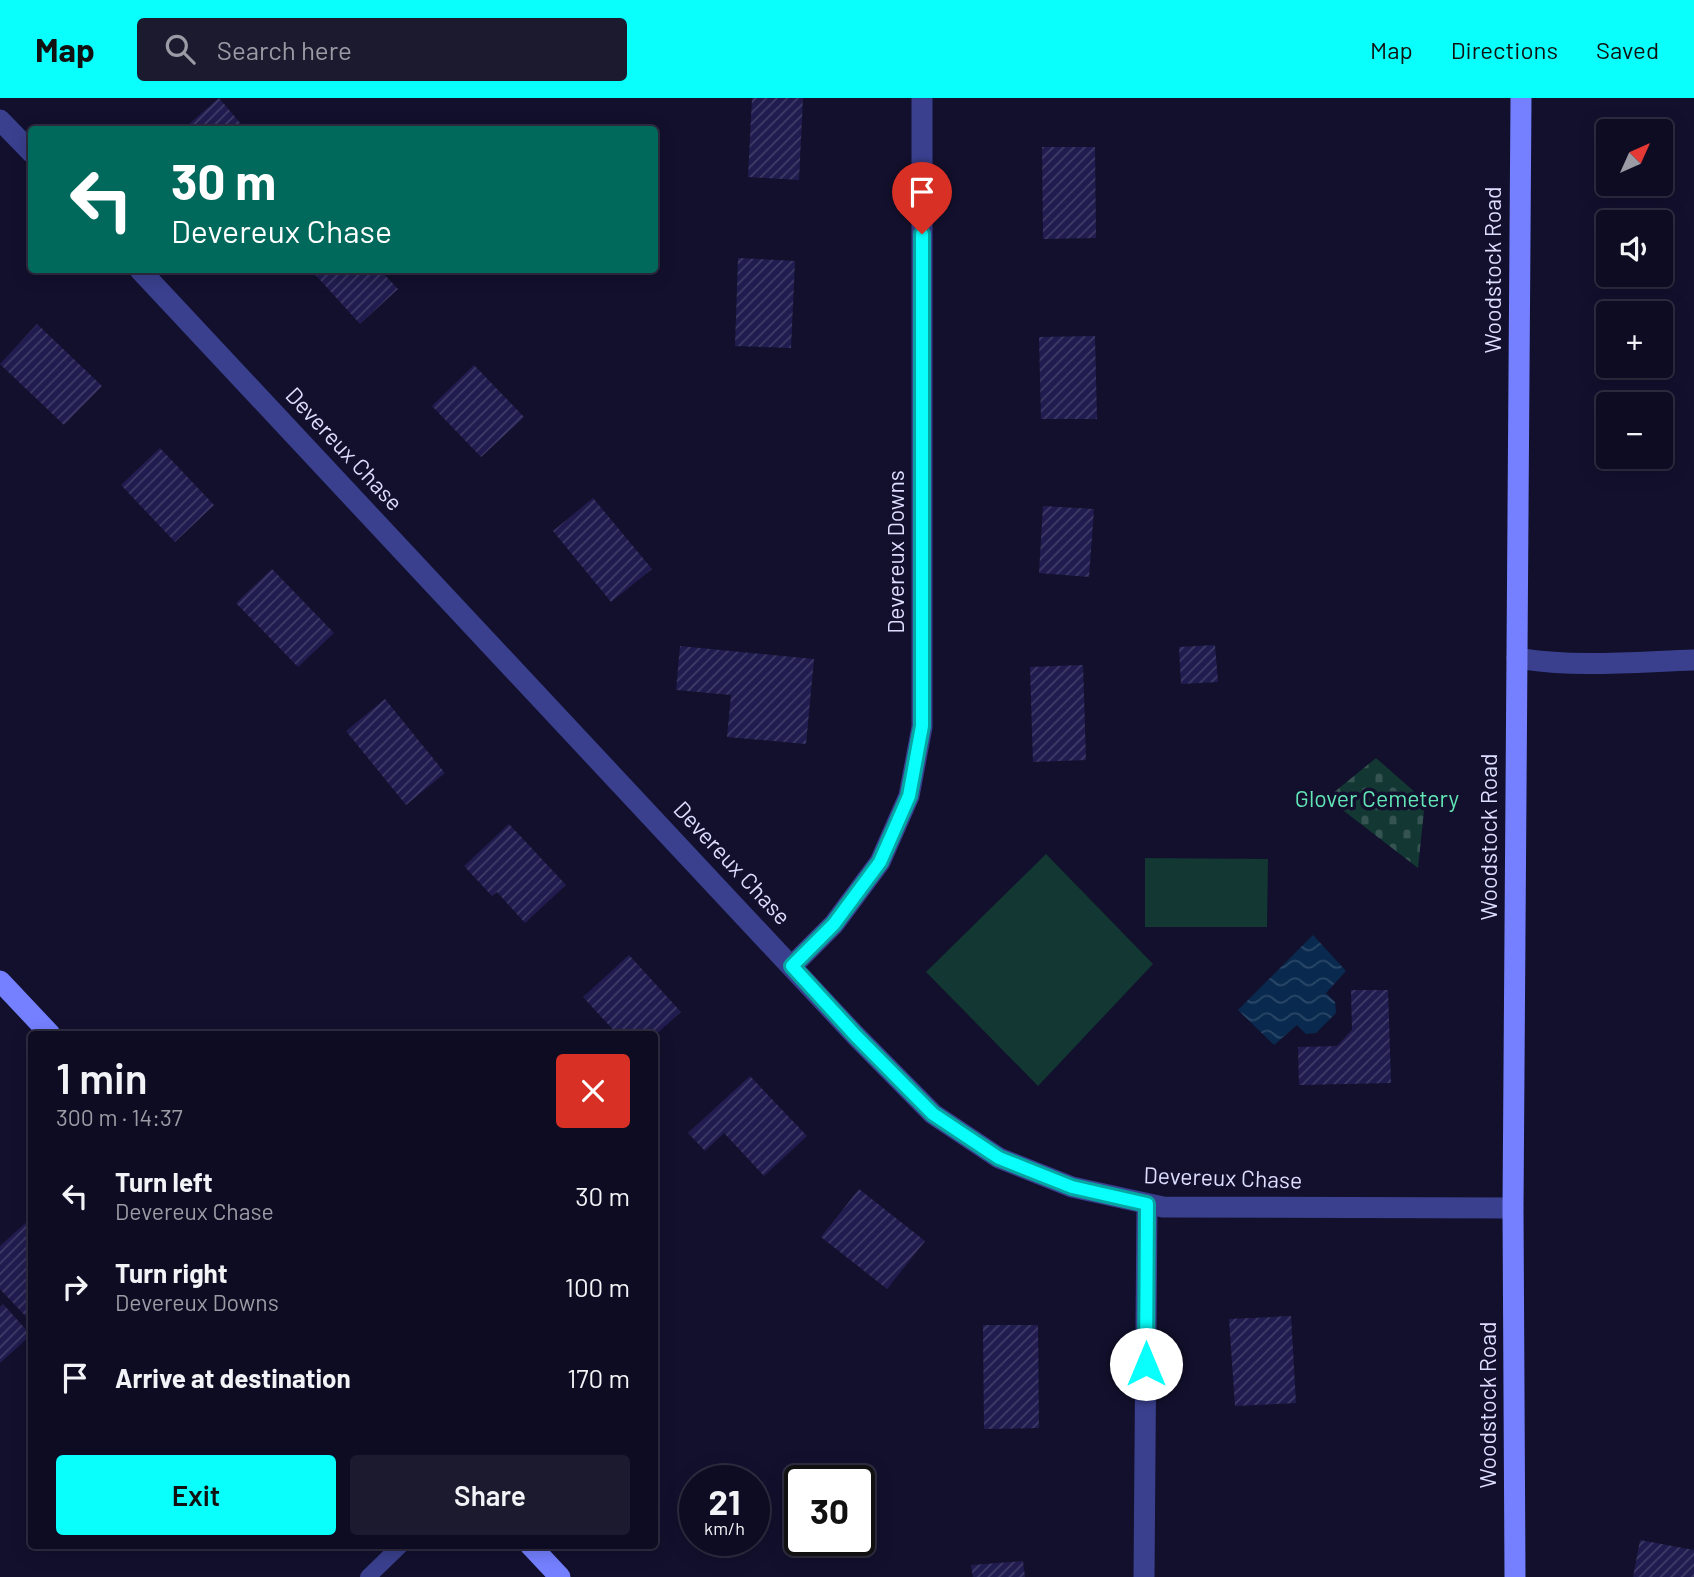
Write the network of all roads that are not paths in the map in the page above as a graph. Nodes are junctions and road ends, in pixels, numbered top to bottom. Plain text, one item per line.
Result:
1 (922, 98) edge
2 (1521, 98) edge
3 (0, 120) edge
4 (28, 149) edge
5 (143, 273) edge
6 (1517, 658) junction
7 (1694, 660) edge
8 (792, 966) junction
9 (0, 981) edge
10 (47, 1031) edge
11 (1147, 1204) junction
12 (1513, 1208) junction
13 (397, 1549) edge
14 (534, 1549) edge
15 (368, 1577) edge
16 (560, 1577) edge
17 (1144, 1577) edge
18 (1515, 1577) edge

1 - 8 street, Devereux Downs
2 - 6 street, Woodstock Road
3 - 4 street
5 - 8 street, Devereux Chase
6 - 7 street
6 - 12 street, Woodstock Road
8 - 11 street, Devereux Chase
9 - 10 street
11 - 12 street, Devereux Chase
11 - 17 street
12 - 18 street, Woodstock Road
13 - 15 lane
14 - 16 street

